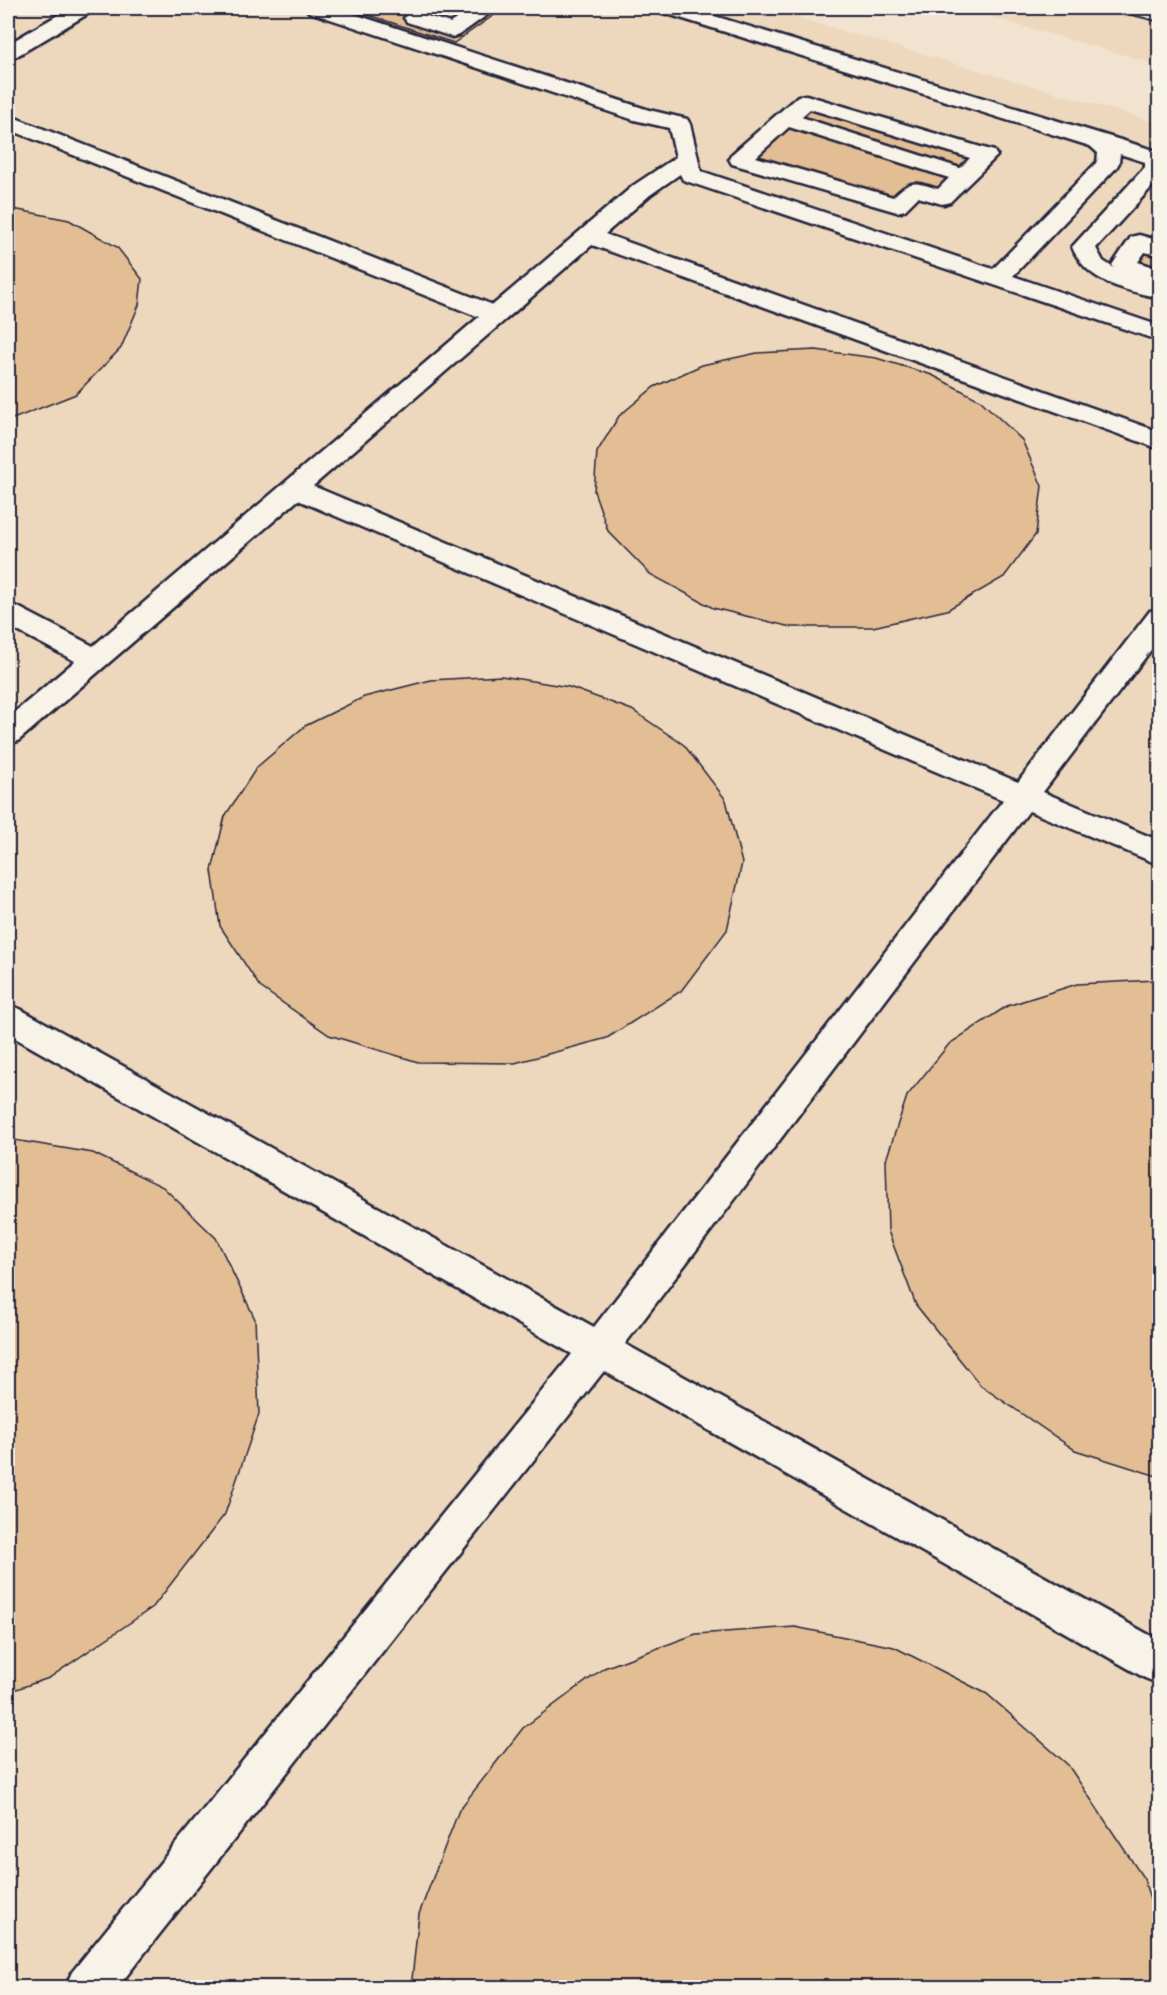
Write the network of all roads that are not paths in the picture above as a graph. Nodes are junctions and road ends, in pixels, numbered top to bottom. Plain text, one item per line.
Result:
1 (84, 8) edge
2 (316, 8) edge
3 (668, 8) edge
4 (1125, 8) edge
5 (478, 9) edge
6 (391, 11) dead end
7 (1160, 17) edge
8 (8, 53) edge
9 (862, 118) junction
10 (8, 120) edge
11 (785, 120) junction
12 (923, 137) junction
13 (1098, 141) junction
14 (824, 148) junction
15 (687, 159) junction
16 (893, 163) junction
17 (794, 175) junction
18 (964, 176) junction
19 (761, 199) junction
20 (588, 236) junction
21 (1160, 249) edge
22 (1131, 253) junction
23 (1160, 262) edge
24 (1160, 276) edge
25 (997, 279) junction
26 (1160, 291) edge
27 (496, 315) junction
28 (1160, 334) edge
29 (1160, 441) edge
30 (294, 488) junction
31 (8, 614) edge
32 (1160, 618) edge
33 (95, 659) junction
34 (8, 734) edge
35 (1022, 796) junction
36 (1160, 854) edge
37 (8, 1018) edge
38 (599, 1349) junction
39 (1160, 1664) edge
40 (88, 1988) edge

1 - 8 street
2 - 15 street
3 - 13 street
4 - 7 lane
5 - 6 street
9 - 11 street
9 - 12 street
9 - 14 street
10 - 27 street
11 - 14 street
11 - 17 street
12 - 16 street
12 - 18 street
13 - 25 street
13 - 26 street
14 - 16 street
14 - 17 street
15 - 19 street
15 - 20 street
16 - 18 street
17 - 18 street
17 - 19 street
19 - 25 street
20 - 27 street
20 - 29 street
21 - 22 street
22 - 23 street
22 - 24 street
25 - 28 street
27 - 30 street
30 - 33 street
30 - 35 street
31 - 33 street
32 - 35 street
33 - 34 street
35 - 36 street
35 - 38 street
37 - 38 street
38 - 39 street
38 - 40 street

